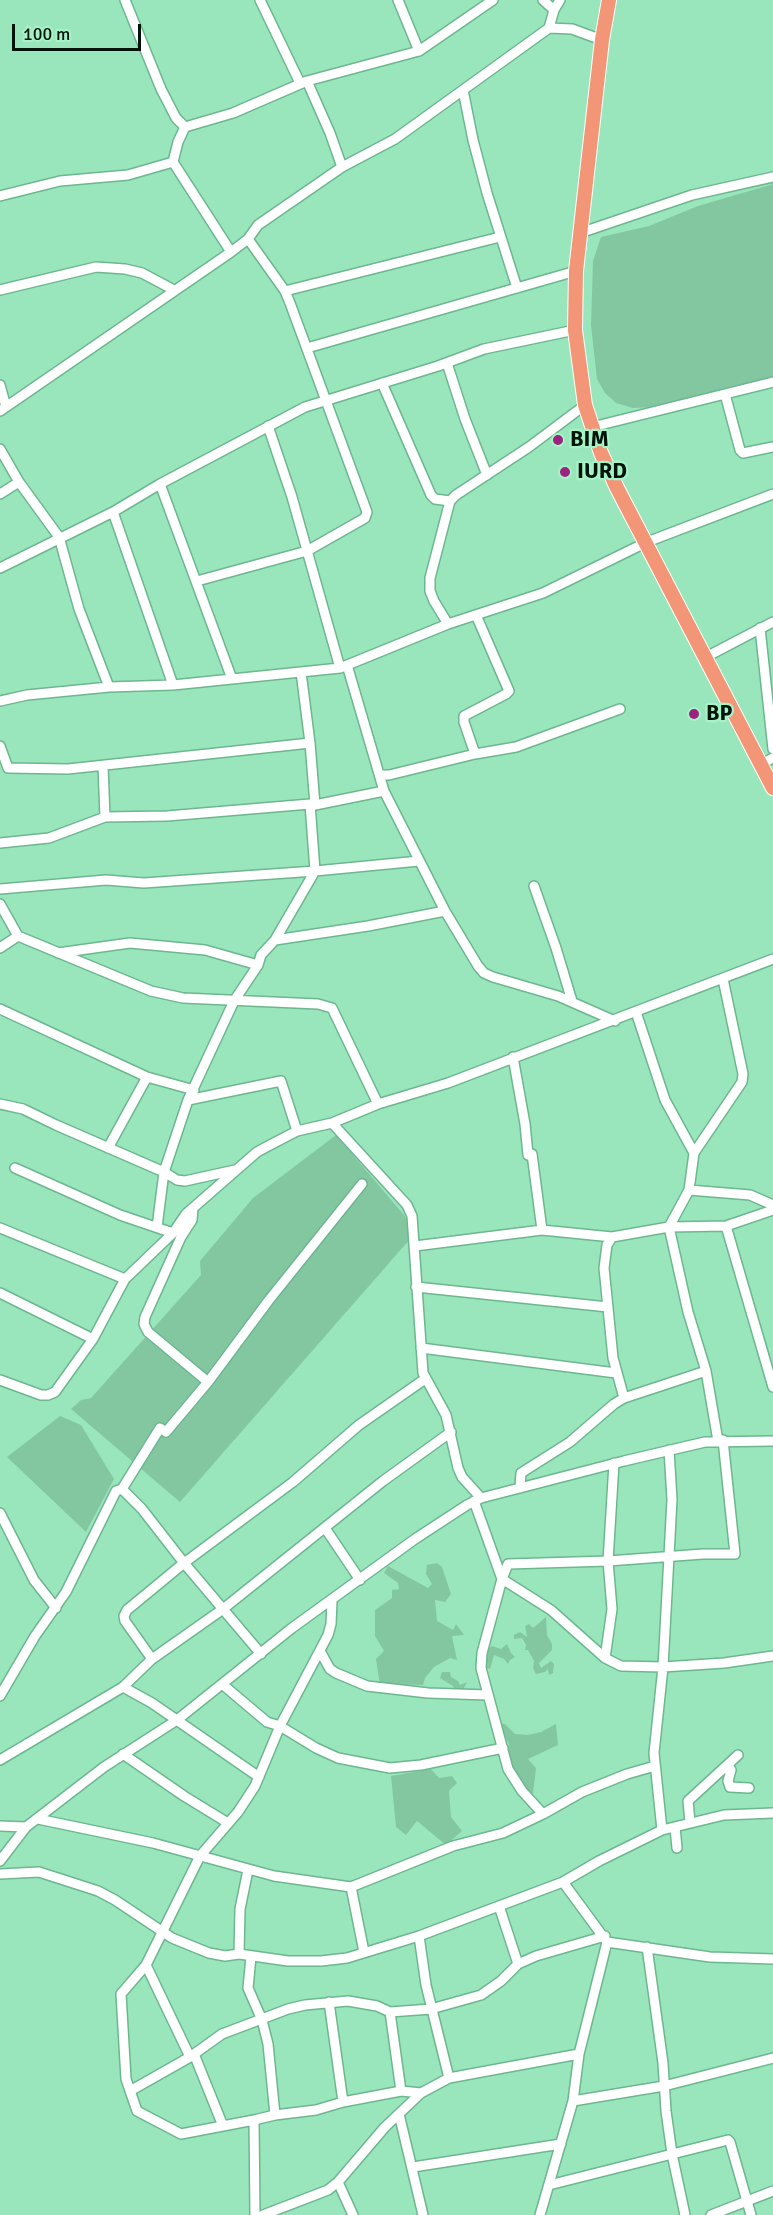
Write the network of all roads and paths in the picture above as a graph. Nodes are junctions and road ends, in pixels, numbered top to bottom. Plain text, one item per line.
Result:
1 (125, 0) edge
2 (260, 0) edge
3 (398, 0) edge
4 (493, 0) edge
5 (543, 0) edge
6 (560, 0) edge
7 (609, 0) edge
8 (554, 10) junction
9 (549, 28) junction
10 (602, 40) junction
11 (419, 51) junction
12 (303, 82) junction
13 (463, 90) junction
14 (185, 128) junction
15 (173, 162) junction
16 (342, 167) junction
17 (773, 177) edge
18 (0, 196) edge
19 (580, 233) junction
20 (500, 237) junction
21 (248, 239) junction
22 (231, 252) junction
23 (576, 271) junction
24 (517, 288) junction
25 (0, 290) edge
26 (174, 290) junction
27 (285, 291) junction
28 (575, 330) junction
29 (307, 348) junction
30 (447, 363) junction
31 (382, 382) junction
32 (773, 382) edge
33 (0, 386) edge
34 (724, 394) junction
35 (326, 399) junction
36 (585, 405) junction
37 (3, 409) edge
38 (268, 426) junction
39 (592, 427) junction
40 (773, 447) edge
41 (0, 449) edge
42 (487, 475) junction
43 (19, 482) junction
44 (160, 484) junction
45 (0, 494) edge
46 (773, 494) edge
47 (450, 501) junction
48 (113, 512) junction
49 (60, 537) junction
50 (647, 542) junction
51 (307, 551) junction
52 (0, 568) edge
53 (196, 580) junction
54 (476, 615) junction
55 (773, 622) edge
56 (448, 624) junction
57 (760, 628) junction
58 (706, 657) junction
59 (344, 666) junction
60 (301, 672) junction
61 (232, 679) junction
62 (173, 685) junction
63 (109, 687) junction
64 (0, 701) edge
65 (620, 709) dead end
66 (310, 743) junction
67 (0, 746) edge
68 (773, 749) edge
69 (475, 754) junction
70 (767, 761) edge
71 (103, 766) junction
72 (380, 775) junction
73 (773, 788) edge
74 (384, 791) junction
75 (313, 804) junction
76 (105, 818) junction
77 (0, 843) edge
78 (420, 861) junction
79 (315, 871) junction
80 (534, 886) dead end
81 (0, 889) edge
82 (0, 904) edge
83 (445, 910) junction
84 (18, 936) junction
85 (275, 940) junction
86 (0, 948) edge
87 (56, 953) junction
88 (773, 959) edge
89 (258, 965) junction
90 (723, 979) junction
91 (234, 1001) junction
92 (572, 1001) junction
93 (0, 1009) edge
94 (636, 1012) junction
95 (615, 1021) junction
96 (513, 1057) junction
97 (147, 1077) junction
98 (194, 1090) junction
99 (188, 1100) junction
100 (0, 1104) edge
101 (378, 1104) junction
102 (332, 1123) junction
103 (297, 1131) junction
104 (108, 1148) junction
105 (694, 1153) junction
106 (15, 1168) dead end
107 (236, 1170) junction
108 (164, 1172) junction
109 (362, 1184) dead end
110 (689, 1190) junction
111 (773, 1205) edge
112 (193, 1208) junction
113 (773, 1210) edge
114 (726, 1226) junction
115 (157, 1227) junction
116 (669, 1227) junction
117 (0, 1228) edge
118 (542, 1230) junction
119 (173, 1233) junction
120 (612, 1237) junction
121 (415, 1246) junction
122 (125, 1279) junction
123 (416, 1287) junction
124 (0, 1293) edge
125 (608, 1307) junction
126 (93, 1339) junction
127 (421, 1348) junction
128 (706, 1371) junction
129 (616, 1374) junction
130 (425, 1379) junction
131 (0, 1380) edge
132 (208, 1382) junction
133 (773, 1387) edge
134 (624, 1398) junction
135 (451, 1432) junction
136 (721, 1441) junction
137 (773, 1441) edge
138 (669, 1450) junction
139 (614, 1463) junction
140 (520, 1488) junction
141 (122, 1489) junction
142 (477, 1500) junction
143 (0, 1513) edge
144 (325, 1528) junction
145 (669, 1556) junction
146 (608, 1561) junction
147 (183, 1563) junction
148 (502, 1579) junction
149 (360, 1580) junction
150 (332, 1601) junction
151 (56, 1608) junction
152 (223, 1609) junction
153 (320, 1651) junction
154 (261, 1654) junction
155 (773, 1656) edge
156 (605, 1658) junction
157 (152, 1659) junction
158 (663, 1667) junction
159 (222, 1684) junction
160 (123, 1687) junction
161 (488, 1695) junction
162 (0, 1696) edge
163 (177, 1720) junction
164 (280, 1726) junction
165 (503, 1748) junction
166 (123, 1754) junction
167 (738, 1755) dead end
168 (0, 1760) edge
169 (655, 1766) junction
170 (725, 1767) junction
171 (259, 1778) junction
172 (749, 1788) dead end
173 (773, 1813) edge
174 (543, 1814) junction
175 (38, 1818) junction
176 (690, 1822) junction
177 (228, 1823) junction
178 (0, 1826) edge
179 (26, 1827) junction
180 (675, 1827) junction
181 (662, 1830) junction
182 (677, 1848) dead end
183 (200, 1856) junction
184 (0, 1861) edge
185 (248, 1870) junction
186 (0, 1874) edge
187 (563, 1882) junction
188 (351, 1887) junction
189 (499, 1906) junction
190 (163, 1932) junction
191 (420, 1936) junction
192 (606, 1939) junction
193 (647, 1947) junction
194 (364, 1952) junction
195 (239, 1954) junction
196 (251, 1957) junction
197 (773, 1959) edge
198 (518, 1964) junction
199 (146, 1965) junction
200 (329, 2002) junction
201 (431, 2009) junction
202 (390, 2012) junction
203 (262, 2020) junction
204 (579, 2054) junction
205 (192, 2055) junction
206 (773, 2058) edge
207 (449, 2078) junction
208 (664, 2086) junction
209 (130, 2091) junction
210 (401, 2091) junction
211 (421, 2093) junction
212 (343, 2102) junction
213 (573, 2102) junction
214 (399, 2114) junction
215 (275, 2115) junction
216 (255, 2121) junction
217 (223, 2126) junction
218 (561, 2144) junction
219 (672, 2154) junction
220 (413, 2167) junction
221 (339, 2182) junction
222 (549, 2185) junction
223 (773, 2191) edge
224 (748, 2199) junction
225 (255, 2215) edge
226 (262, 2215) edge
227 (353, 2215) edge
228 (423, 2215) edge
229 (540, 2215) edge
230 (685, 2215) edge
231 (711, 2215) edge
232 (751, 2215) edge

1 - 14 street
2 - 12 street
3 - 11 street
4 - 11 street
5 - 8 street
6 - 8 street
7 - 10 highway
8 - 9 street
9 - 10 street
9 - 13 street
10 - 19 highway
11 - 12 street
12 - 14 street
12 - 16 street
13 - 16 street
13 - 20 street
14 - 15 street
15 - 18 street
15 - 22 street
16 - 21 street
17 - 19 street
19 - 23 highway
20 - 24 street
20 - 27 street
21 - 22 street
21 - 27 street
22 - 26 street
23 - 24 street
23 - 28 highway
24 - 29 street
25 - 26 street
26 - 37 street
27 - 29 street
28 - 30 street
28 - 36 highway
29 - 35 street
30 - 31 street
30 - 42 street
31 - 35 street
31 - 47 street
32 - 34 street
33 - 37 street
34 - 39 street
34 - 40 street
35 - 38 street
35 - 51 street
36 - 39 highway
36 - 42 street
38 - 44 street
38 - 51 street
39 - 50 highway
41 - 43 street
42 - 47 street
43 - 45 street
43 - 49 street
44 - 48 street
44 - 53 street
46 - 50 street
47 - 56 street
48 - 49 street
48 - 62 street
49 - 52 street
49 - 63 street
50 - 54 street
50 - 58 highway
51 - 53 street
51 - 59 street
53 - 61 street
54 - 56 street
54 - 69 street
55 - 57 street
56 - 59 street
57 - 58 street
57 - 68 street
58 - 70 highway
59 - 60 street
59 - 72 street
60 - 61 street
60 - 66 street
61 - 62 street
62 - 63 street
63 - 64 street
65 - 69 street
66 - 71 street
66 - 75 street
67 - 71 street
69 - 72 street
70 - 73 highway
71 - 76 street
72 - 74 street
74 - 75 street
74 - 78 street
75 - 76 street
75 - 79 street
76 - 77 street
78 - 79 street
78 - 83 street
79 - 81 street
79 - 85 street
80 - 92 street
82 - 84 street
83 - 85 street
83 - 92 street
84 - 86 street
84 - 87 street
85 - 89 street
87 - 89 street
87 - 91 street
88 - 90 street
89 - 91 street
90 - 94 street
90 - 105 street
91 - 98 street
91 - 101 street
92 - 95 street
93 - 97 street
94 - 95 street
94 - 105 street
95 - 96 street
96 - 101 street
96 - 118 street
97 - 98 street
97 - 104 street
98 - 99 street
99 - 103 street
99 - 108 street
100 - 104 street
101 - 102 street
102 - 103 street
102 - 121 street
103 - 107 street
104 - 108 street
105 - 110 street
106 - 115 street
107 - 108 street
107 - 112 street
108 - 115 street
109 - 132 street
110 - 111 street
110 - 116 street
112 - 119 street
112 - 132 street
113 - 114 street
114 - 116 street
114 - 133 street
115 - 119 street
116 - 120 street
116 - 128 street
117 - 122 street
118 - 120 street
118 - 121 street
119 - 122 street
120 - 125 street
121 - 123 street
122 - 126 street
123 - 125 street
123 - 127 street
124 - 126 street
125 - 129 street
126 - 131 street
127 - 129 street
127 - 130 street
128 - 134 street
128 - 136 street
129 - 134 street
130 - 135 street
130 - 147 street
132 - 141 street
134 - 140 street
135 - 142 street
135 - 144 street
136 - 137 street
136 - 138 street
136 - 145 street
138 - 139 street
138 - 145 street
139 - 140 street
139 - 146 street
140 - 142 street
141 - 147 street
141 - 151 street
142 - 148 street
142 - 149 street
143 - 151 street
144 - 149 street
144 - 152 street
145 - 146 street
145 - 158 street
146 - 148 street
146 - 156 street
147 - 152 street
147 - 157 street
148 - 156 street
148 - 161 street
149 - 150 street
150 - 153 street
150 - 154 street
151 - 162 street
152 - 154 street
152 - 157 street
153 - 161 street
153 - 164 street
154 - 159 street
155 - 158 street
156 - 158 street
157 - 160 street
158 - 169 street
159 - 163 street
159 - 164 street
160 - 163 street
160 - 168 street
161 - 165 street
163 - 166 street
163 - 171 street
164 - 165 street
164 - 171 street
165 - 174 street
166 - 175 street
166 - 177 street
167 - 170 street
169 - 174 street
169 - 181 street
170 - 172 street
170 - 176 street
171 - 177 street
173 - 176 street
174 - 188 street
175 - 179 street
175 - 183 street
176 - 180 street
177 - 183 street
178 - 179 street
179 - 184 street
180 - 181 street
180 - 182 street
181 - 187 street
183 - 185 street
183 - 190 street
185 - 188 street
185 - 195 street
186 - 190 street
187 - 189 street
187 - 192 street
188 - 194 street
189 - 191 street
189 - 198 street
190 - 195 street
190 - 199 street
191 - 194 street
191 - 201 street
192 - 193 street
192 - 198 street
192 - 204 street
193 - 197 street
193 - 208 street
194 - 196 street
195 - 196 street
196 - 203 street
198 - 201 street
199 - 205 street
199 - 209 street
200 - 202 street
200 - 203 street
200 - 212 street
201 - 202 street
201 - 207 street
202 - 210 street
203 - 205 street
203 - 215 street
204 - 207 street
204 - 213 street
205 - 209 street
205 - 217 street
206 - 208 street
207 - 211 street
208 - 213 street
208 - 219 street
209 - 217 street
210 - 211 street
210 - 212 street
211 - 214 street
212 - 215 street
213 - 218 street
214 - 220 street
214 - 221 street
215 - 216 street
216 - 217 street
216 - 225 street
218 - 220 street
218 - 222 street
219 - 222 street
219 - 224 street
219 - 230 street
220 - 228 street
221 - 226 street
221 - 227 street
222 - 229 street
223 - 224 street
224 - 231 street
224 - 232 street

